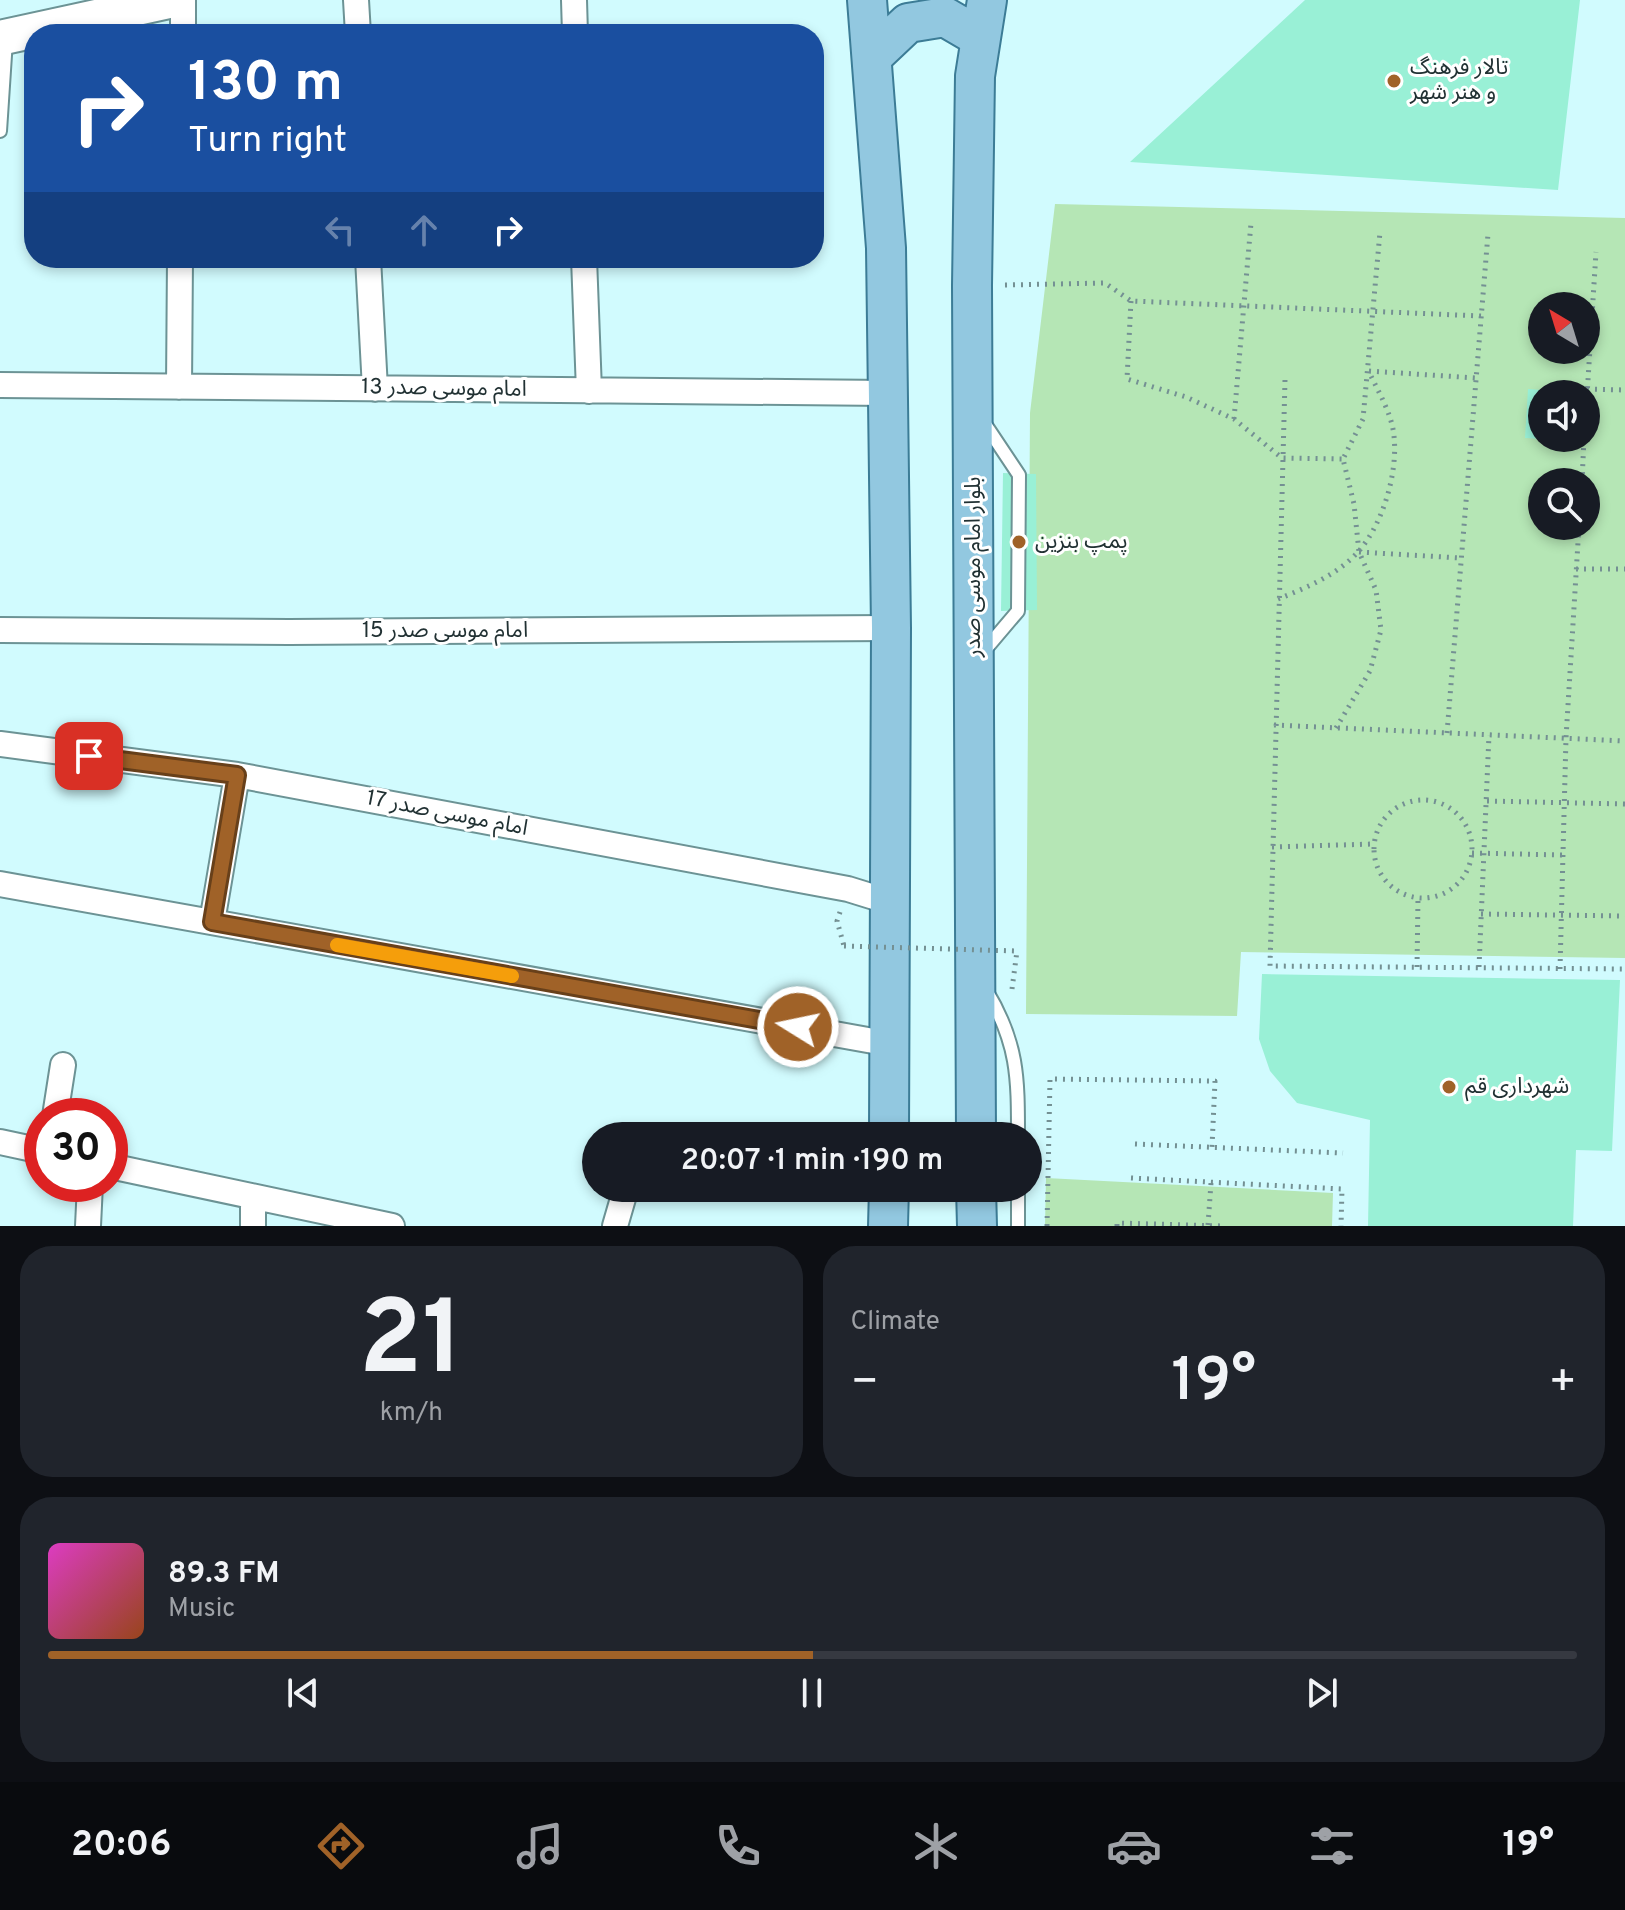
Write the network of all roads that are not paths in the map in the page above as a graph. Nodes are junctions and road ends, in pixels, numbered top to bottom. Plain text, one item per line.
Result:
1 (174, 0) edge
2 (183, 0) edge
3 (356, 0) edge
4 (574, 0) edge
5 (867, 0) edge
6 (987, 0) edge
7 (63, 24) edge
8 (183, 24) edge
9 (357, 24) edge
10 (575, 24) edge
11 (24, 32) edge
12 (3, 37) edge
13 (981, 38) junction
14 (872, 57) junction
15 (0, 131) edge
16 (180, 268) edge
17 (369, 268) edge
18 (584, 268) edge
19 (0, 385) edge
20 (179, 387) junction
21 (375, 389) junction
22 (589, 391) junction
23 (888, 393) junction
24 (891, 628) junction
25 (0, 630) edge
26 (0, 744) edge
27 (237, 775) junction
28 (0, 884) edge
29 (890, 902) junction
30 (212, 922) junction
31 (974, 972) junction
32 (890, 1044) junction
33 (63, 1065) dead end
34 (58, 1098) edge
35 (889, 1122) edge
36 (976, 1122) edge
37 (1018, 1122) edge
38 (0, 1142) edge
39 (24, 1147) edge
40 (128, 1170) edge
41 (253, 1197) junction
42 (89, 1202) edge
43 (622, 1202) edge
44 (889, 1202) edge
45 (976, 1202) edge
46 (1018, 1202) edge
47 (88, 1226) edge
48 (253, 1226) edge
49 (392, 1226) edge
50 (615, 1226) edge
51 (888, 1226) edge
52 (977, 1226) edge
53 (1018, 1226) edge

1 - 7 main road
2 - 8 street
3 - 9 street
4 - 10 street
5 - 14 main road
6 - 13 main road, بلوار امام موسی صدر
11 - 12 main road
12 - 15 lane
13 - 14 main road
13 - 31 main road, بلوار امام موسی صدر
14 - 23 main road
16 - 20 street
17 - 21 street
18 - 22 street
19 - 20 street, امام موسی صدر 13
20 - 21 street, امام موسی صدر 13
21 - 22 street, امام موسی صدر 13
22 - 23 street, امام موسی صدر 13
23 - 24 main road
24 - 25 street, امام موسی صدر 15
24 - 29 main road
26 - 27 street, امام موسی صدر 17
27 - 29 street, امام موسی صدر 17
27 - 30 street
28 - 30 street
29 - 32 main road
30 - 32 street
31 - 36 main road, بلوار امام موسی صدر
31 - 37 lane
32 - 35 main road
33 - 34 street
38 - 39 street
40 - 41 street
41 - 48 street
41 - 49 street
42 - 47 street
43 - 50 street
44 - 51 main road
45 - 52 main road
46 - 53 lane

